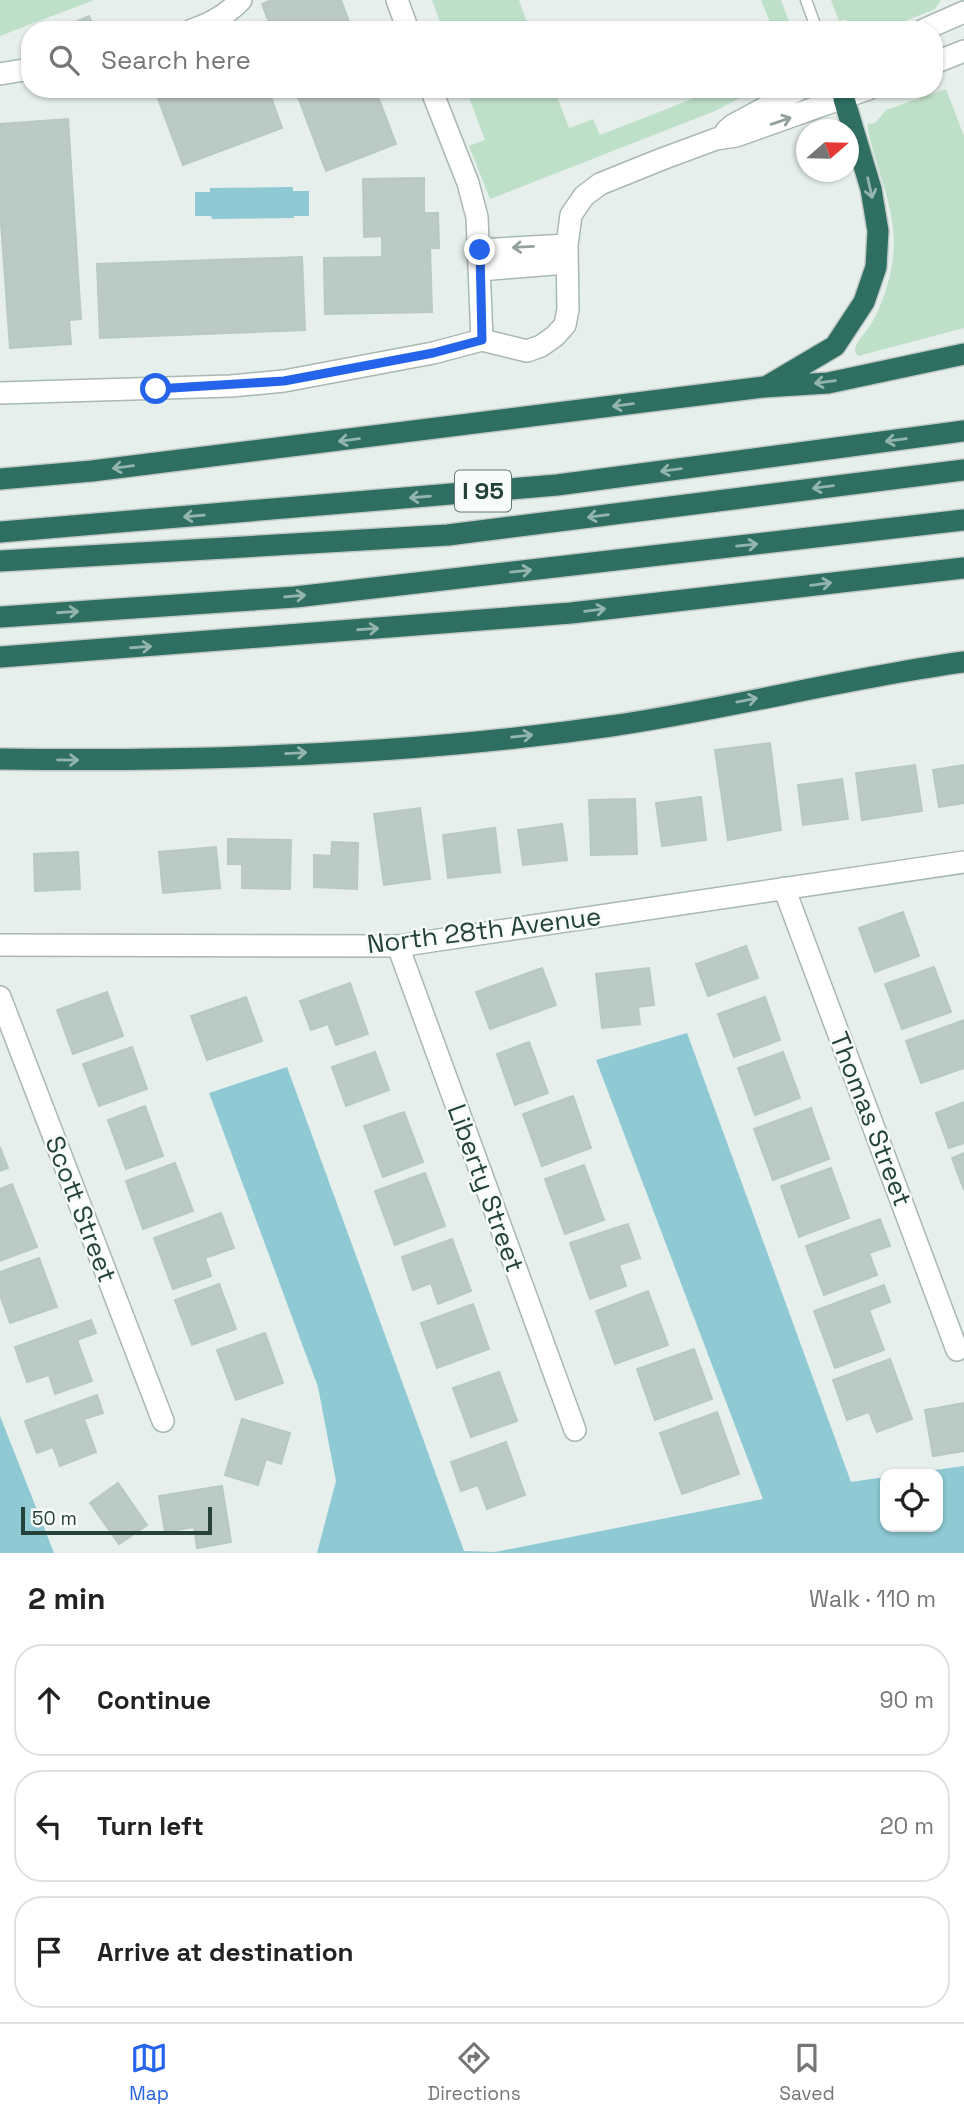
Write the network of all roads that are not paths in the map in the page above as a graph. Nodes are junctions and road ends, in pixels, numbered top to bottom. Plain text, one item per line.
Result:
1 (241, 0) edge
2 (397, 0) edge
3 (806, 0) edge
4 (964, 12) edge
5 (215, 21) edge
6 (405, 21) edge
7 (814, 21) edge
8 (943, 21) edge
9 (964, 51) edge
10 (943, 59) edge
11 (21, 70) edge
12 (0, 74) edge
13 (435, 98) edge
14 (783, 98) edge
15 (832, 98) edge
16 (843, 98) edge
17 (716, 139) junction
18 (566, 254) junction
19 (480, 260) junction
20 (482, 340) junction
21 (964, 354) edge
22 (764, 387) junction
23 (0, 393) edge
24 (964, 431) edge
25 (964, 470) edge
26 (0, 479) edge
27 (964, 520) edge
28 (0, 532) edge
29 (0, 561) edge
30 (964, 568) edge
31 (0, 617) edge
32 (0, 657) edge
33 (964, 662) edge
34 (0, 759) edge
35 (964, 862) edge
36 (784, 888) junction
37 (0, 945) edge
38 (398, 946) junction
39 (0, 997) edge
40 (957, 1350) dead end
41 (163, 1421) dead end
42 (575, 1430) dead end

1 - 5 street
2 - 6 street
3 - 7 lane
4 - 8 street
9 - 10 street
11 - 12 street
13 - 19 street
14 - 17 street
17 -> 15 street
16 -> 22 highway
17 - 18 street
18 - 19 street
18 - 20 street
19 - 20 street
20 - 23 street
21 -> 22 highway
22 -> 26 highway
24 -> 28 highway, I 95
25 -> 29 highway
31 -> 27 highway
32 -> 30 highway
34 -> 33 highway
35 - 36 street, North 28th Avenue
36 - 38 street, North 28th Avenue
36 - 40 street, Thomas Street
37 - 38 street, North 28th Avenue
38 - 42 street, Liberty Street
39 - 41 street, Scott Street

